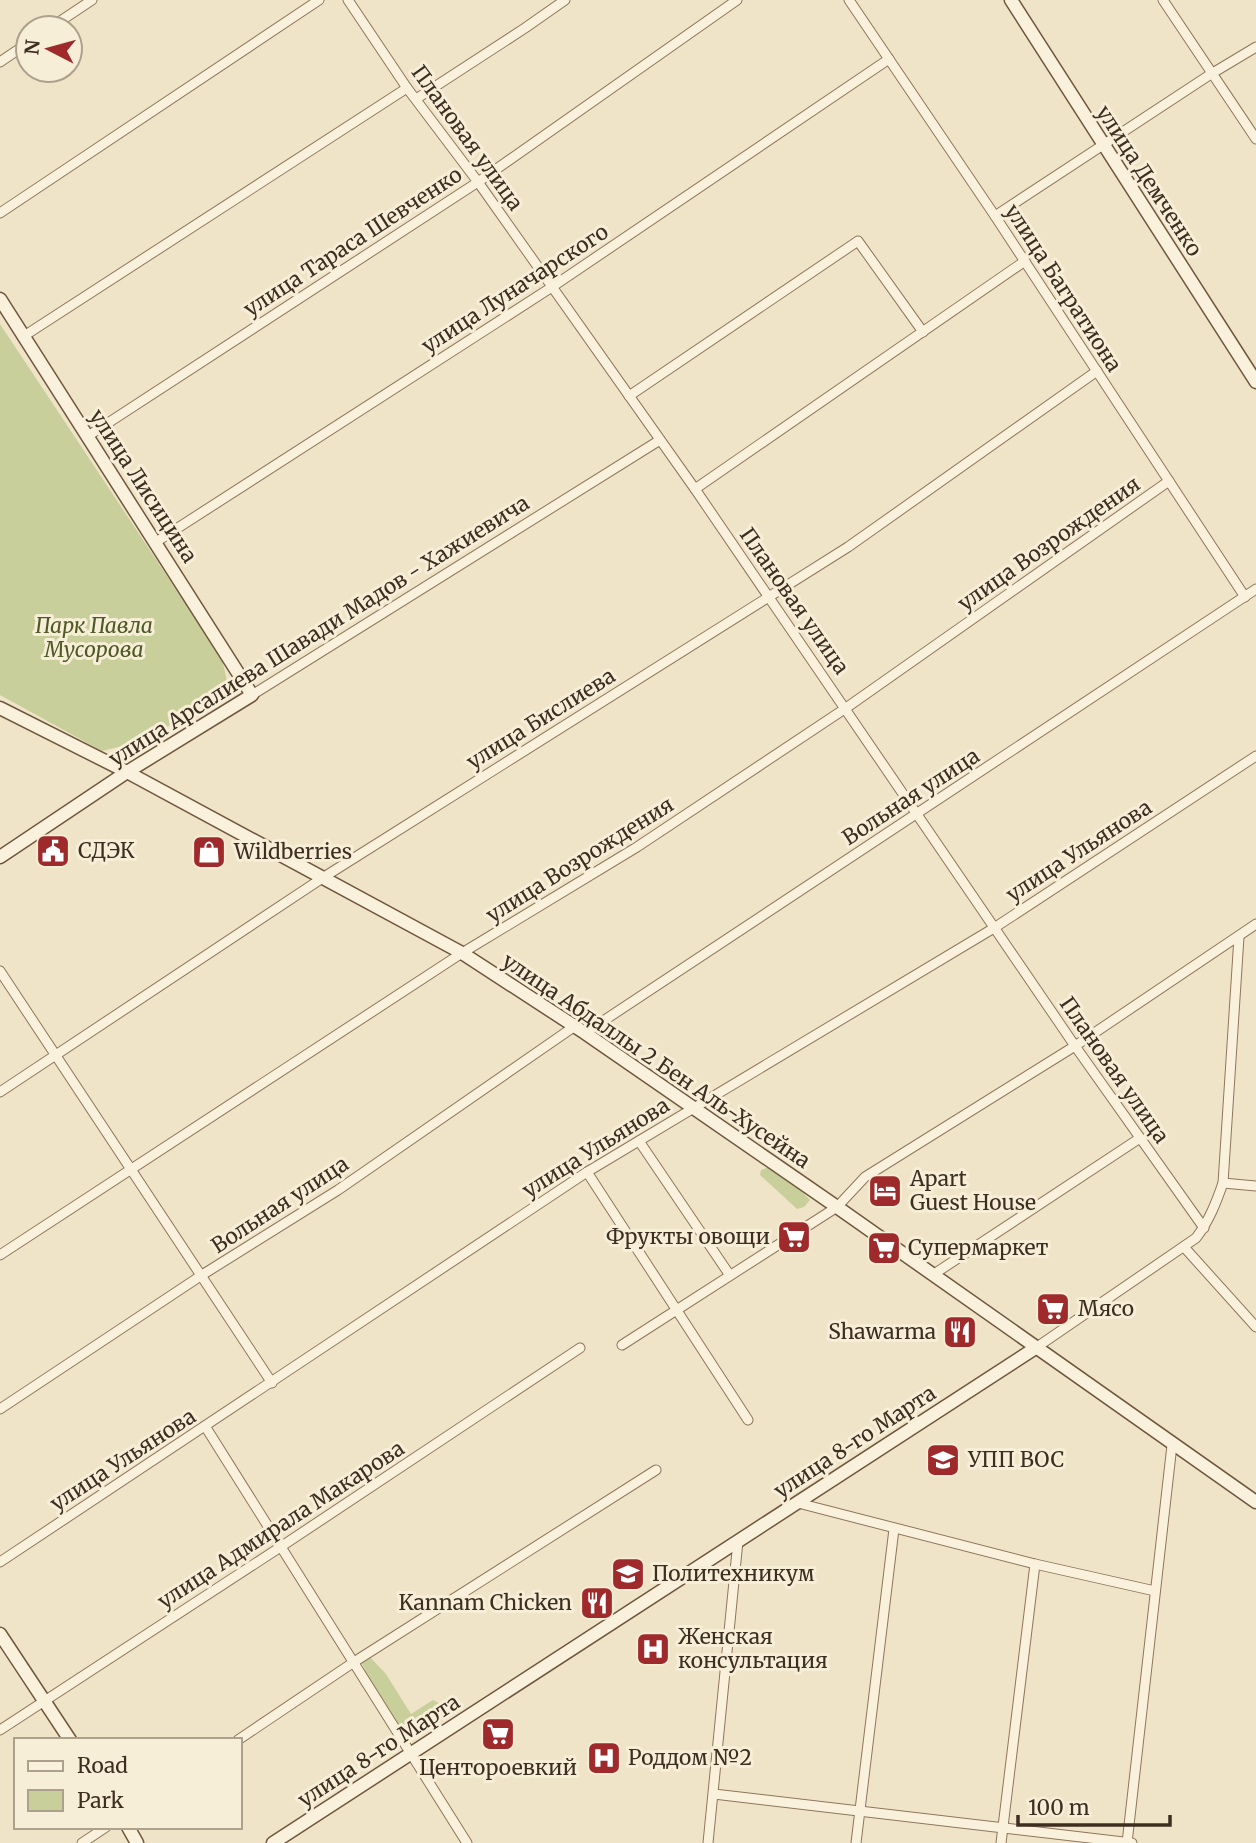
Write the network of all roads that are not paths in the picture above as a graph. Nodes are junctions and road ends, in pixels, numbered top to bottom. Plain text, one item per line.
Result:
1 (92, 0) edge
2 (318, 0) edge
3 (348, 0) edge
4 (565, 0) edge
5 (737, 0) edge
6 (849, 0) edge
7 (1011, 0) edge
8 (1163, 0) edge
9 (71, 14) edge
10 (1256, 47) edge
11 (889, 59) junction
12 (1211, 74) junction
13 (407, 88) junction
14 (416, 99) junction
15 (1256, 139) edge
16 (1103, 145) junction
17 (478, 182) junction
18 (0, 213) edge
19 (995, 216) junction
20 (1025, 261) junction
21 (552, 287) junction
22 (0, 299) edge
23 (923, 332) junction
24 (24, 336) junction
25 (1097, 371) junction
26 (1256, 382) edge
27 (629, 396) junction
28 (88, 436) junction
29 (660, 440) junction
30 (1169, 481) junction
31 (695, 489) junction
32 (156, 542) junction
33 (1256, 589) edge
34 (769, 596) junction
35 (1245, 597) junction
36 (252, 695) junction
37 (0, 708) edge
38 (846, 708) junction
39 (1256, 756) edge
40 (127, 772) junction
41 (918, 813) junction
42 (0, 857) edge
43 (324, 877) junction
44 (1256, 924) edge
45 (994, 928) junction
46 (1239, 937) junction
47 (462, 953) junction
48 (0, 971) edge
49 (580, 1029) junction
50 (1075, 1045) junction
51 (56, 1054) junction
52 (0, 1092) edge
53 (694, 1108) junction
54 (1140, 1138) junction
55 (639, 1141) junction
56 (131, 1171) junction
57 (587, 1172) junction
58 (1223, 1183) junction
59 (1256, 1186) edge
60 (837, 1207) junction
61 (1205, 1228) junction
62 (1184, 1247) junction
63 (0, 1255) edge
64 (729, 1274) junction
65 (934, 1274) junction
66 (202, 1275) junction
67 (678, 1309) junction
68 (1256, 1327) edge
69 (622, 1345) dead end
70 (1037, 1347) junction
71 (580, 1348) dead end
72 (272, 1383) junction
73 (0, 1409) edge
74 (748, 1420) dead end
75 (205, 1426) junction
76 (1172, 1445) junction
77 (656, 1470) dead end
78 (798, 1503) junction
79 (1256, 1503) edge
80 (894, 1529) junction
81 (738, 1541) junction
82 (282, 1546) junction
83 (0, 1562) edge
84 (1035, 1564) junction
85 (1155, 1591) junction
86 (0, 1634) edge
87 (354, 1662) junction
88 (43, 1700) junction
89 (0, 1730) edge
90 (69, 1738) edge
91 (241, 1738) edge
92 (411, 1753) junction
93 (714, 1794) junction
94 (860, 1810) junction
95 (1004, 1828) junction
96 (103, 1829) edge
97 (82, 1843) edge
98 (273, 1843) edge
99 (467, 1843) edge
100 (708, 1843) edge
101 (856, 1843) edge
102 (1001, 1843) edge
103 (1129, 1843) edge

1 - 9 street
2 - 18 street
3 - 13 street, Плановая улица
4 - 14 street
5 - 17 street, улица Тараса Шевченко
6 - 11 street, улица Багратиона
7 - 16 street, улица Демченко
8 - 12 street
10 - 12 street
11 - 19 street, улица Багратиона
11 - 21 street, улица Луначарского
12 - 15 street
12 - 16 street
13 - 14 street, Плановая улица
13 - 24 street
14 - 17 street, Плановая улица
16 - 19 street
16 - 26 street, улица Демченко
17 - 21 street, Плановая улица
17 - 28 street, улица Тараса Шевченко
19 - 20 street, улица Багратиона
20 - 23 street
20 - 25 street, улица Багратиона
21 - 27 street, Плановая улица
21 - 32 street, улица Луначарского
22 - 24 street, улица Лисицина
23 - 27 street
23 - 31 street
24 - 28 street, улица Лисицина
25 - 30 street, улица Багратиона
25 - 34 street, улица Бислиева
27 - 29 street, Плановая улица
28 - 32 street, улица Лисицина
29 - 31 street, Плановая улица
29 - 36 street, улица Арсалиева Шавади Мадов - Хажиевича
30 - 35 street, улица Багратиона
30 - 38 street, улица Возрождения
31 - 34 street, Плановая улица
32 - 36 street, улица Лисицина
33 - 35 street, Вольная улица
34 - 38 street, Плановая улица
34 - 43 street, улица Бислиева
35 - 41 street, Вольная улица
36 - 40 street, улица Арсалиева Шавади Мадов - Хажиевича
37 - 40 street, улица Абдаллы 2 Бен Аль-Хусейна
38 - 41 street, Плановая улица
38 - 47 street, улица Возрождения
39 - 45 street, улица Ульянова
40 - 42 street, улица Арсалиева Шавади Мадов - Хажиевича
40 - 43 street, улица Абдаллы 2 Бен Аль-Хусейна
41 - 45 street, Плановая улица
41 - 49 street, Вольная улица
43 - 47 street, улица Абдаллы 2 Бен Аль-Хусейна
43 - 51 street, улица Бислиева
44 - 46 street
45 - 50 street, Плановая улица
45 - 53 street, улица Ульянова
46 - 50 street
46 - 58 street, улица 8-го Марта
47 - 49 street, улица Абдаллы 2 Бен Аль-Хусейна
47 - 56 street, улица Возрождения
48 - 51 street
49 - 53 street, улица Абдаллы 2 Бен Аль-Хусейна
49 - 66 street, Вольная улица
50 - 54 street, Плановая улица
50 - 60 street
51 - 52 street, улица Бислиева
51 - 56 street
53 - 55 street, улица Ульянова
53 - 60 street, улица Абдаллы 2 Бен Аль-Хусейна
54 - 61 street, Плановая улица
54 - 65 street
55 - 57 street, улица Ульянова
55 - 64 street
56 - 63 street, улица Возрождения
56 - 66 street
57 - 67 street
57 - 72 street, улица Ульянова
58 - 59 street
58 - 61 street, улица 8-го Марта
60 - 64 street
60 - 65 street, улица Абдаллы 2 Бен Аль-Хусейна
61 - 62 street, улица 8-го Марта
62 - 68 street
62 - 70 street, улица 8-го Марта
64 - 67 street
65 - 70 street, улица Абдаллы 2 Бен Аль-Хусейна
66 - 72 street
66 - 73 street, Вольная улица
67 - 69 street
67 - 74 street
70 - 76 street, улица Абдаллы 2 Бен Аль-Хусейна
70 - 78 street, улица 8-го Марта
71 - 82 street, улица Адмирала Макарова
72 - 75 street, улица Ульянова
75 - 82 street
75 - 83 street, улица Ульянова
76 - 79 street, улица Абдаллы 2 Бен Аль-Хусейна
76 - 85 street
77 - 87 street
78 - 80 street
78 - 81 street, улица 8-го Марта
80 - 84 street
80 - 94 street
81 - 92 street, улица 8-го Марта
81 - 93 street
82 - 87 street
82 - 88 street, улица Адмирала Макарова
84 - 85 street
84 - 95 street
85 - 103 street
86 - 88 street
87 - 91 street
87 - 92 street
88 - 89 street, улица Адмирала Макарова
88 - 90 street
92 - 98 street, улица 8-го Марта
92 - 99 street
93 - 94 street
93 - 100 street
94 - 95 street
94 - 101 street
95 - 102 street
95 - 103 street
96 - 97 street

